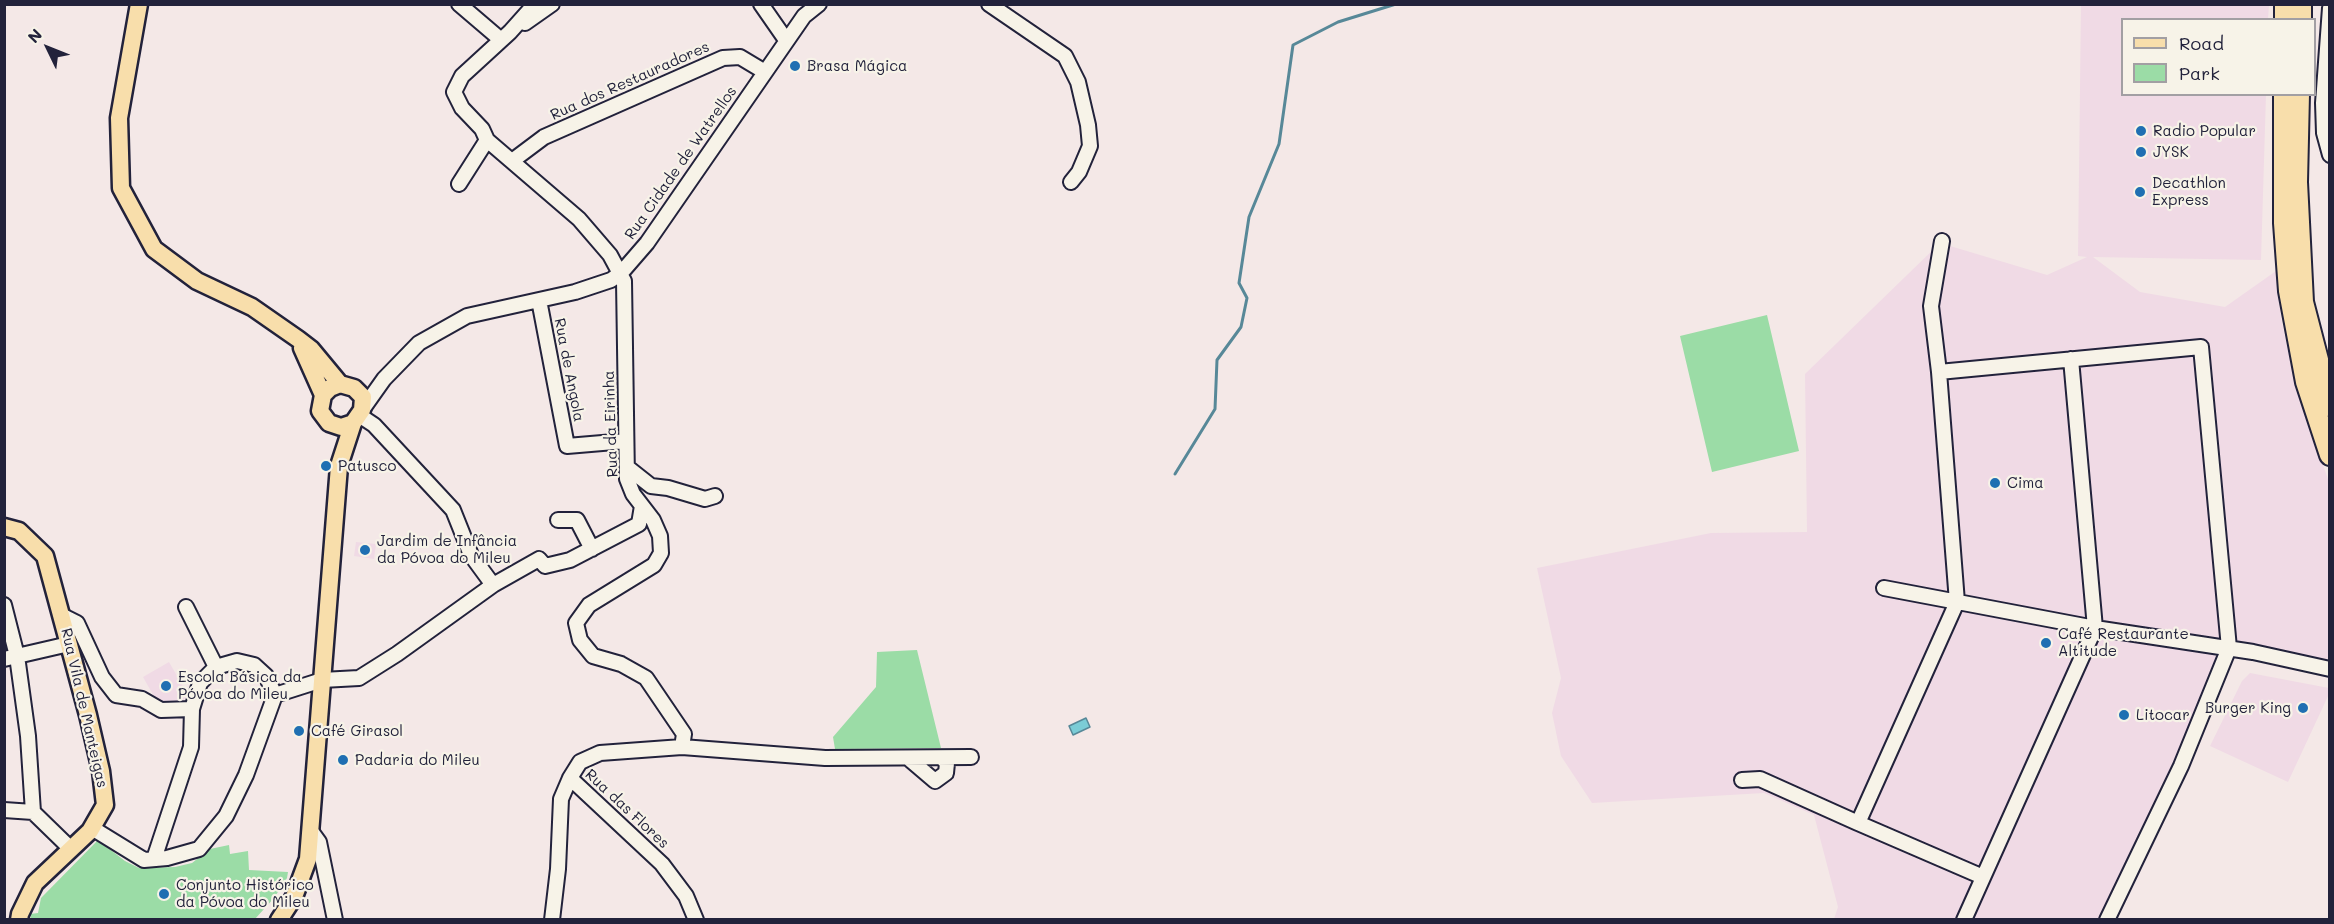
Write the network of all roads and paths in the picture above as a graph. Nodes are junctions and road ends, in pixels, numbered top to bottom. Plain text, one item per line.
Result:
1 (139, 4) edge
2 (459, 4) edge
3 (535, 4) edge
4 (552, 4) edge
5 (761, 4) edge
6 (819, 4) edge
7 (989, 4) edge
8 (2330, 8) edge
9 (505, 35) junction
10 (786, 40) junction
11 (765, 72) junction
12 (2284, 96) edge
13 (2299, 96) edge
14 (487, 140) junction
15 (2330, 155) edge
16 (512, 160) junction
17 (1071, 182) dead end
18 (459, 184) dead end
19 (1942, 241) dead end
20 (616, 277) junction
21 (539, 300) junction
22 (298, 339) junction
23 (2071, 359) junction
24 (1939, 372) junction
25 (384, 379) junction
26 (347, 386) junction
27 (323, 395) junction
28 (2330, 406) edge
29 (358, 416) junction
30 (329, 423) junction
31 (626, 441) junction
32 (2330, 455) edge
33 (339, 466) junction
34 (627, 468) junction
35 (715, 496) dead end
36 (642, 506) junction
37 (558, 520) dead end
38 (4, 526) edge
39 (592, 549) junction
40 (493, 585) junction
41 (1884, 588) dead end
42 (1957, 602) junction
43 (4, 605) edge
44 (186, 607) dead end
45 (62, 615) junction
46 (2095, 628) junction
47 (69, 644) junction
48 (2229, 648) junction
49 (11, 657) edge
50 (216, 667) junction
51 (2328, 667) edge
52 (322, 680) junction
53 (275, 695) junction
54 (192, 709) junction
55 (682, 747) junction
56 (908, 758) junction
57 (942, 758) junction
58 (971, 758) dead end
59 (570, 778) junction
60 (1742, 780) dead end
61 (4, 810) edge
62 (33, 812) junction
63 (1858, 823) junction
64 (92, 828) junction
65 (311, 831) junction
66 (71, 849) junction
67 (154, 859) junction
68 (1983, 877) junction
69 (19, 920) edge
70 (279, 920) edge
71 (335, 920) edge
72 (552, 920) edge
73 (696, 920) edge
74 (1964, 920) edge
75 (2107, 920) edge

1 - 22 main road
2 - 9 street
3 - 9 street
4 - 9 street
5 - 10 street
6 - 10 street, Rua Cidade de Watrellos
7 - 17 street
8 - 15 street
9 - 14 street, Rua da Eirinha
10 - 11 street, Rua Cidade de Watrellos
11 - 16 street, Rua dos Restauradores
11 - 20 street, Rua Cidade de Watrellos
12 - 32 highway
13 - 28 highway
14 - 16 street, Rua da Eirinha
14 - 18 street
16 - 20 street, Rua da Eirinha
19 - 24 street
20 - 21 street
20 - 31 street, Rua da Eirinha
21 - 25 street
21 - 31 street, Rua de Angola
22 - 26 main road
22 - 27 main road
23 - 24 street
23 - 46 street
23 - 48 street
24 - 42 street
25 - 26 street
25 - 29 street
26 - 27 main road
26 - 29 main road
27 - 30 main road
29 - 30 main road
29 - 33 main road
29 - 40 street
30 - 33 main road
31 - 34 street, Rua da Eirinha
33 - 52 main road
34 - 35 street
34 - 36 street, Rua da Eirinha
36 - 39 street
36 - 55 street, Rua da Eirinha
37 - 39 street
38 - 45 main road, Rua Vila de Manteigas
39 - 40 street
40 - 52 street
41 - 42 street
42 - 46 street
42 - 63 street
43 - 49 street
44 - 50 street
45 - 47 main road, Rua Vila de Manteigas
45 - 54 street
46 - 48 street
46 - 68 street
47 - 49 street
47 - 64 main road, Rua Vila de Manteigas
48 - 51 street
48 - 75 street
49 - 62 street
50 - 53 street
50 - 54 street
52 - 53 street
52 - 65 main road
53 - 67 street
54 - 67 street
55 - 56 street
55 - 59 street
56 - 57 street
56 - 57 street
57 - 58 street
59 - 72 street
59 - 73 street, Rua das Flores
60 - 63 street
61 - 62 street
62 - 66 street
63 - 68 street
64 - 66 main road, Rua Vila de Manteigas
64 - 67 street
65 - 70 main road
65 - 71 street
66 - 69 main road, Rua Vila de Manteigas
68 - 74 street

